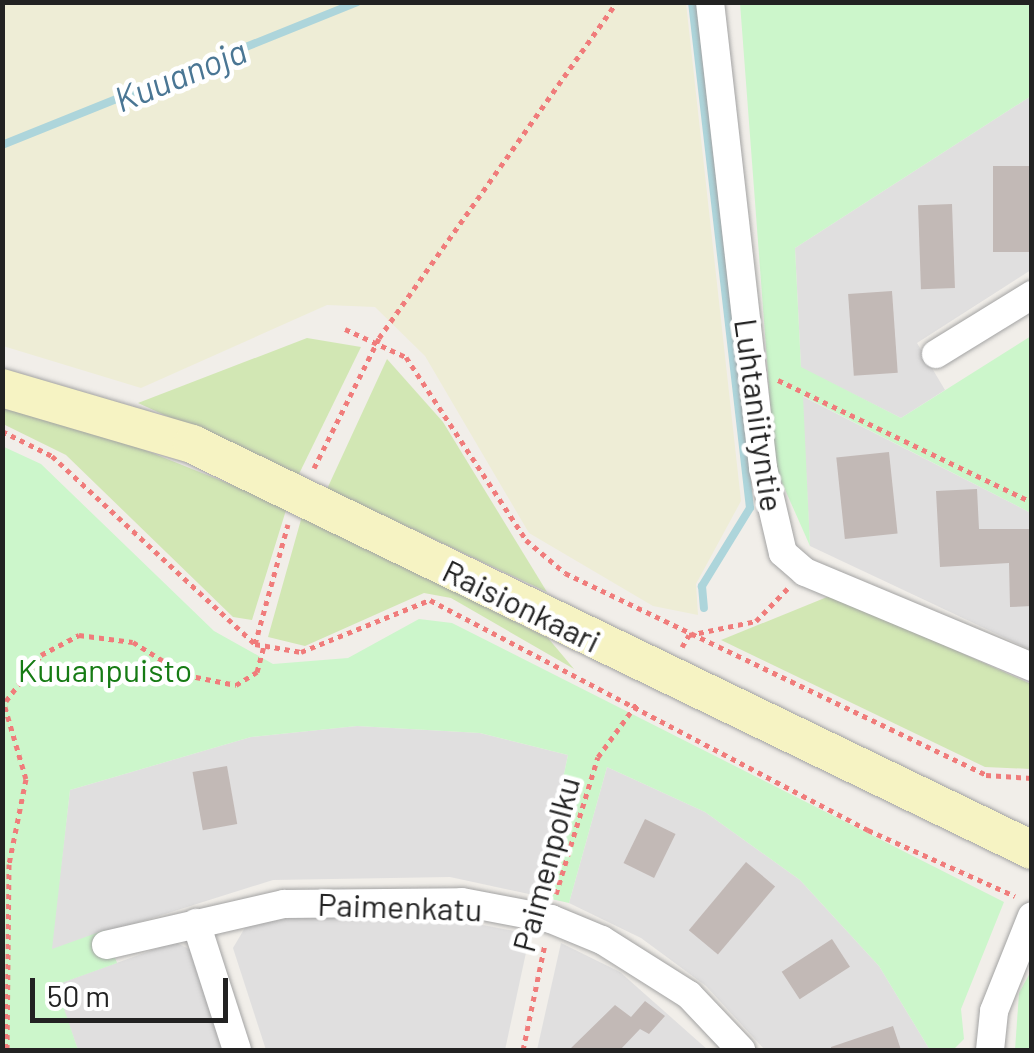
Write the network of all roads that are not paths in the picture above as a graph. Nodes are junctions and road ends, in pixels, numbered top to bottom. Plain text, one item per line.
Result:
1 (710, 2) edge
2 (1032, 295) edge
3 (936, 354) dead end
4 (2, 388) edge
5 (1032, 666) edge
6 (1032, 850) edge
7 (1032, 916) edge
8 (196, 922) junction
9 (106, 944) dead end
10 (237, 1050) edge
11 (741, 1050) edge
12 (990, 1050) edge

1 - 5 street, Luhtaniityntie
2 - 3 street
4 - 6 main road, Raisionkaari
7 - 12 street
8 - 9 street, Paimenkatu
8 - 10 street
8 - 11 street, Paimenkatu

